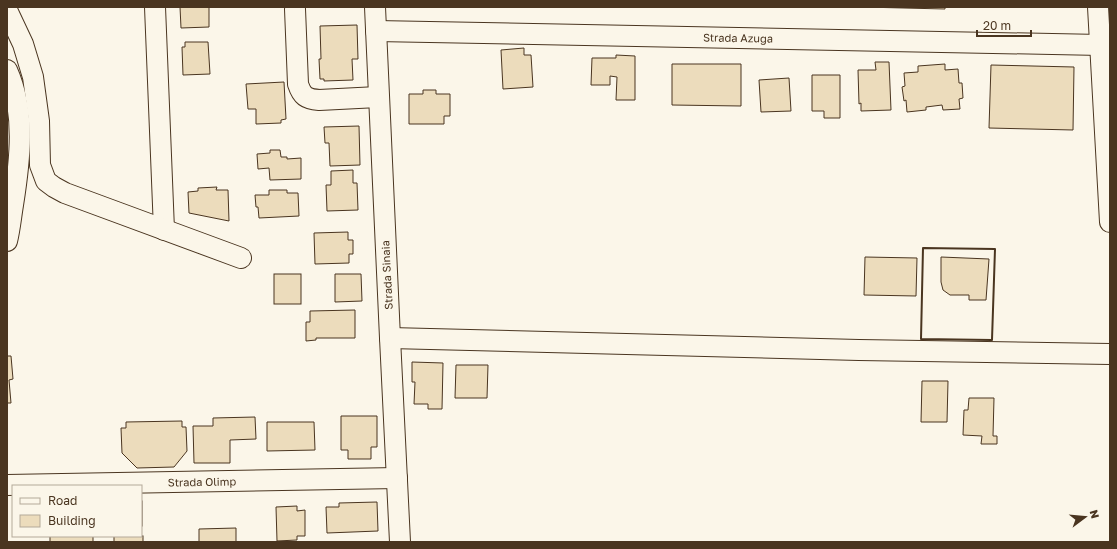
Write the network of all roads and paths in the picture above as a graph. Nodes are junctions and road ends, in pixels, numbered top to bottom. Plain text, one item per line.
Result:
1 (154, 7) edge
2 (375, 7) edge
3 (295, 9) dead end
4 (7, 10) edge
5 (1102, 13) edge
6 (376, 31) junction
7 (1101, 45) junction
8 (7, 70) edge
9 (378, 97) junction
10 (11, 189) edge
11 (1110, 222) edge
12 (164, 230) junction
13 (7, 241) edge
14 (241, 258) dead end
15 (390, 338) junction
16 (1110, 354) edge
17 (397, 478) junction
18 (7, 485) edge
19 (400, 542) edge

1 - 12 street
2 - 6 street, Strada Sinaia
3 - 9 street
4 - 12 street
5 - 7 street
6 - 7 street, Strada Azuga
6 - 9 street, Strada Sinaia
7 - 11 street
8 - 10 street
9 - 15 street, Strada Sinaia
10 - 13 street
12 - 14 street
15 - 16 street
15 - 17 street, Strada Sinaia
17 - 18 street, Strada Olimp
17 - 19 street, Strada Sinaia

